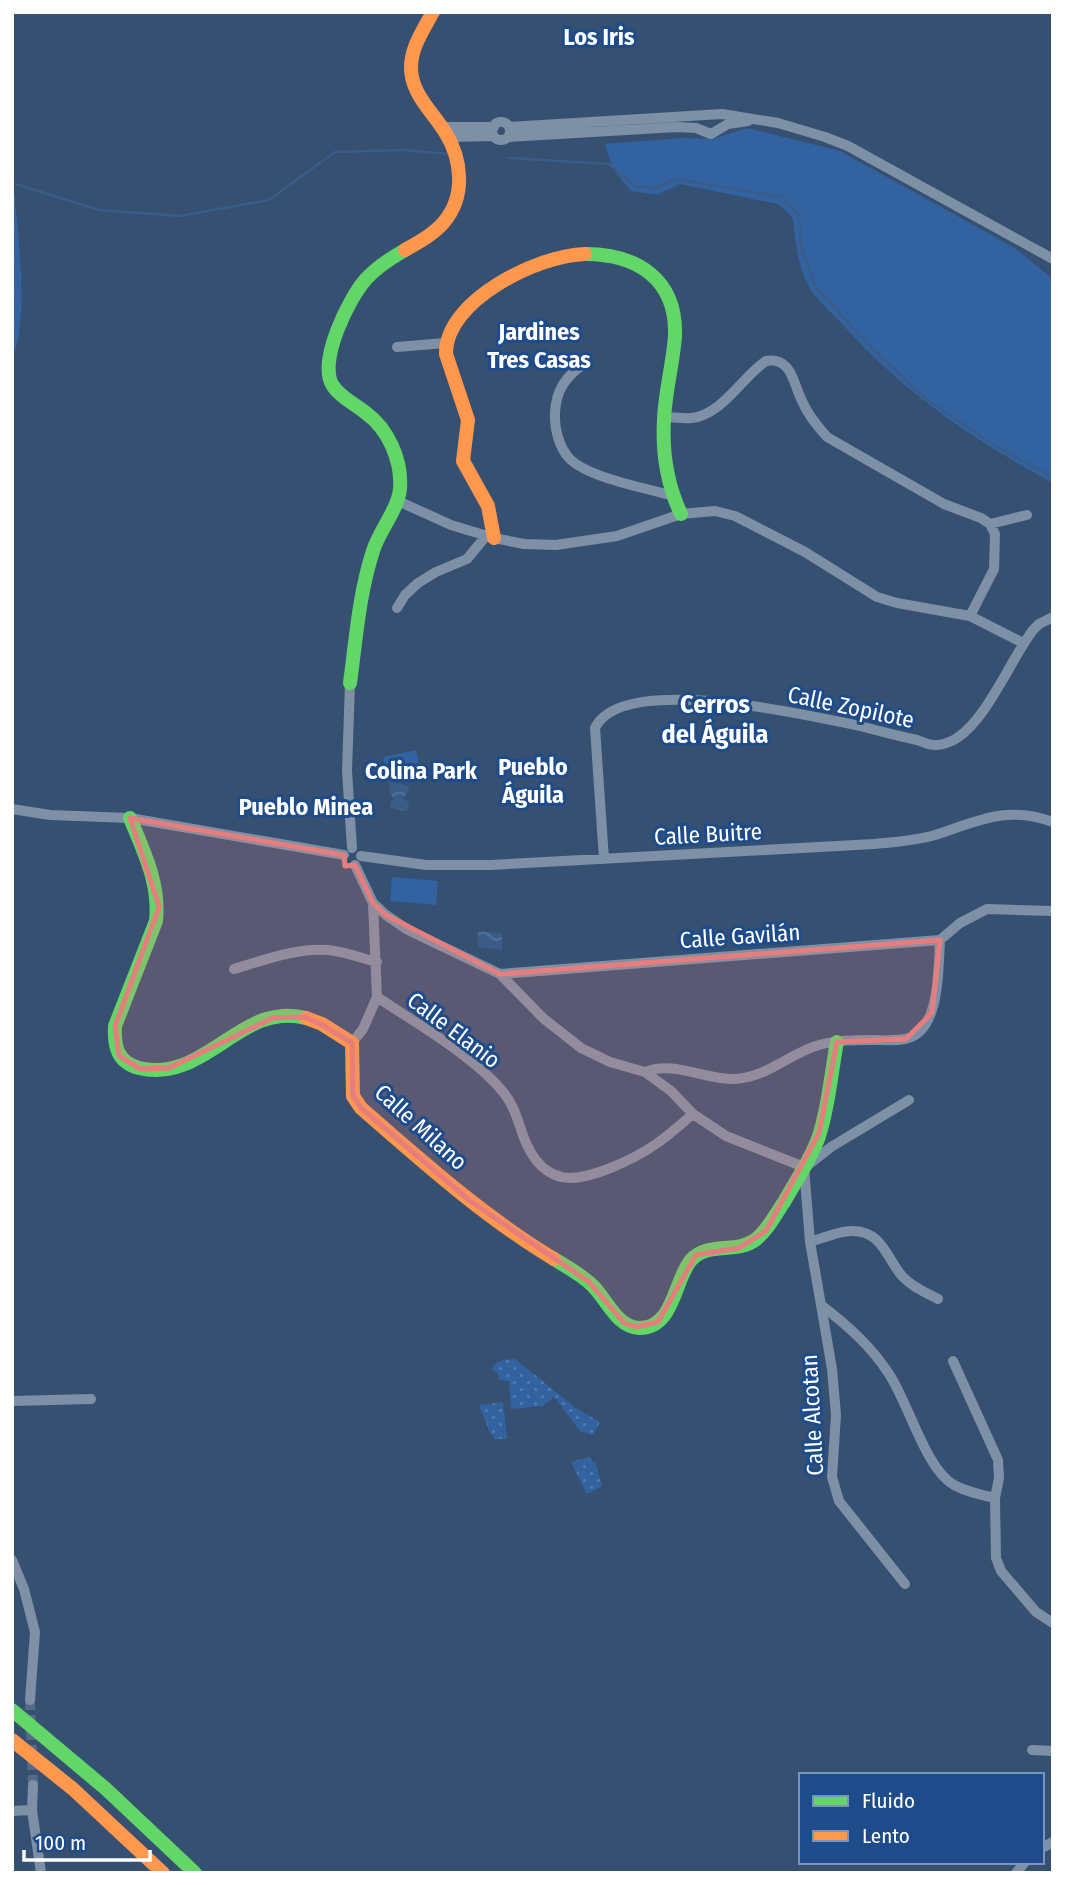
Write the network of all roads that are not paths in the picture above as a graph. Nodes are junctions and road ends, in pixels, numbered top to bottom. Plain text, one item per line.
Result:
1 (433, 12) edge
2 (708, 115) junction
3 (755, 119) junction
4 (447, 132) junction
5 (494, 132) junction
6 (509, 132) junction
7 (710, 132) junction
8 (1053, 259) edge
9 (446, 344) junction
10 (397, 347) dead end
11 (584, 364) dead end
12 (664, 417) junction
13 (670, 495) junction
14 (398, 501) junction
15 (681, 514) junction
16 (1027, 515) dead end
17 (990, 524) junction
18 (490, 537) junction
19 (397, 608) dead end
20 (971, 616) junction
21 (1053, 617) edge
22 (1023, 643) junction
23 (350, 683) joint
24 (12, 809) edge
25 (130, 818) junction
26 (1053, 822) edge
27 (348, 851) junction
28 (604, 859) junction
29 (358, 860) junction
30 (373, 903) junction
31 (1053, 911) edge
32 (940, 940) junction
33 (377, 962) junction
34 (234, 969) dead end
35 (500, 974) junction
36 (377, 997) junction
37 (837, 1042) junction
38 (352, 1043) junction
39 (645, 1072) junction
40 (909, 1100) dead end
41 (693, 1114) junction
42 (804, 1167) junction
43 (810, 1242) junction
44 (938, 1299) dead end
45 (821, 1305) junction
46 (953, 1361) dead end
47 (91, 1399) dead end
48 (12, 1401) edge
49 (995, 1499) junction
50 (12, 1560) edge
51 (905, 1584) dead end
52 (1053, 1623) edge
53 (30, 1700) tunnel mouth
54 (12, 1710) edge
55 (12, 1740) edge
56 (1031, 1750) dead end
57 (1053, 1751) edge
58 (33, 1785) tunnel mouth
59 (32, 1810) junction
60 (12, 1811) edge
61 (41, 1873) edge
62 (163, 1873) edge
63 (195, 1873) edge

1 - 4 main road
2 - 3 street
2 - 6 street
2 - 7 street
2 - 7 street
3 - 7 street
3 - 8 street
4 - 5 street
4 - 14 main road
5 - 6 street
5 - 6 street
6 - 7 street
9 - 10 street
9 - 12 main road
9 - 18 main road
11 - 13 street
12 - 13 main road
12 - 17 street
13 - 15 main road
14 - 18 street
14 - 23 main road
15 - 18 street
15 - 20 street
16 - 17 street
17 - 20 street
18 - 19 street
20 - 22 street
21 - 22 street, Calle Zopilote
22 - 28 street, Calle Zopilote
23 - 27 street
24 - 25 street
25 - 27 street
25 - 38 main road
26 - 28 street, Calle Buitre
27 - 29 street
27 - 29 street
28 - 29 street, Calle Buitre
29 - 30 street
30 - 33 street, Calle Elanio
30 - 35 street
31 - 32 street
32 - 35 street, Calle Gavilán
32 - 37 street
33 - 34 street
33 - 36 street, Calle Elanio
35 - 39 street
36 - 38 street, Calle Elanio
36 - 41 street, Calle Elanio
37 - 39 street
37 - 42 main road
38 - 42 main road, Calle Milano
39 - 41 street
40 - 42 street
41 - 42 street
42 - 43 street, Calle Alcotan
43 - 44 street
43 - 45 street, Calle Alcotan
45 - 49 street
45 - 51 street, Calle Alcotan
46 - 49 street
47 - 48 street
49 - 52 street
50 - 53 street
54 - 63 main road
55 - 62 main road
56 - 57 street
58 - 59 street
59 - 60 street
59 - 61 street

